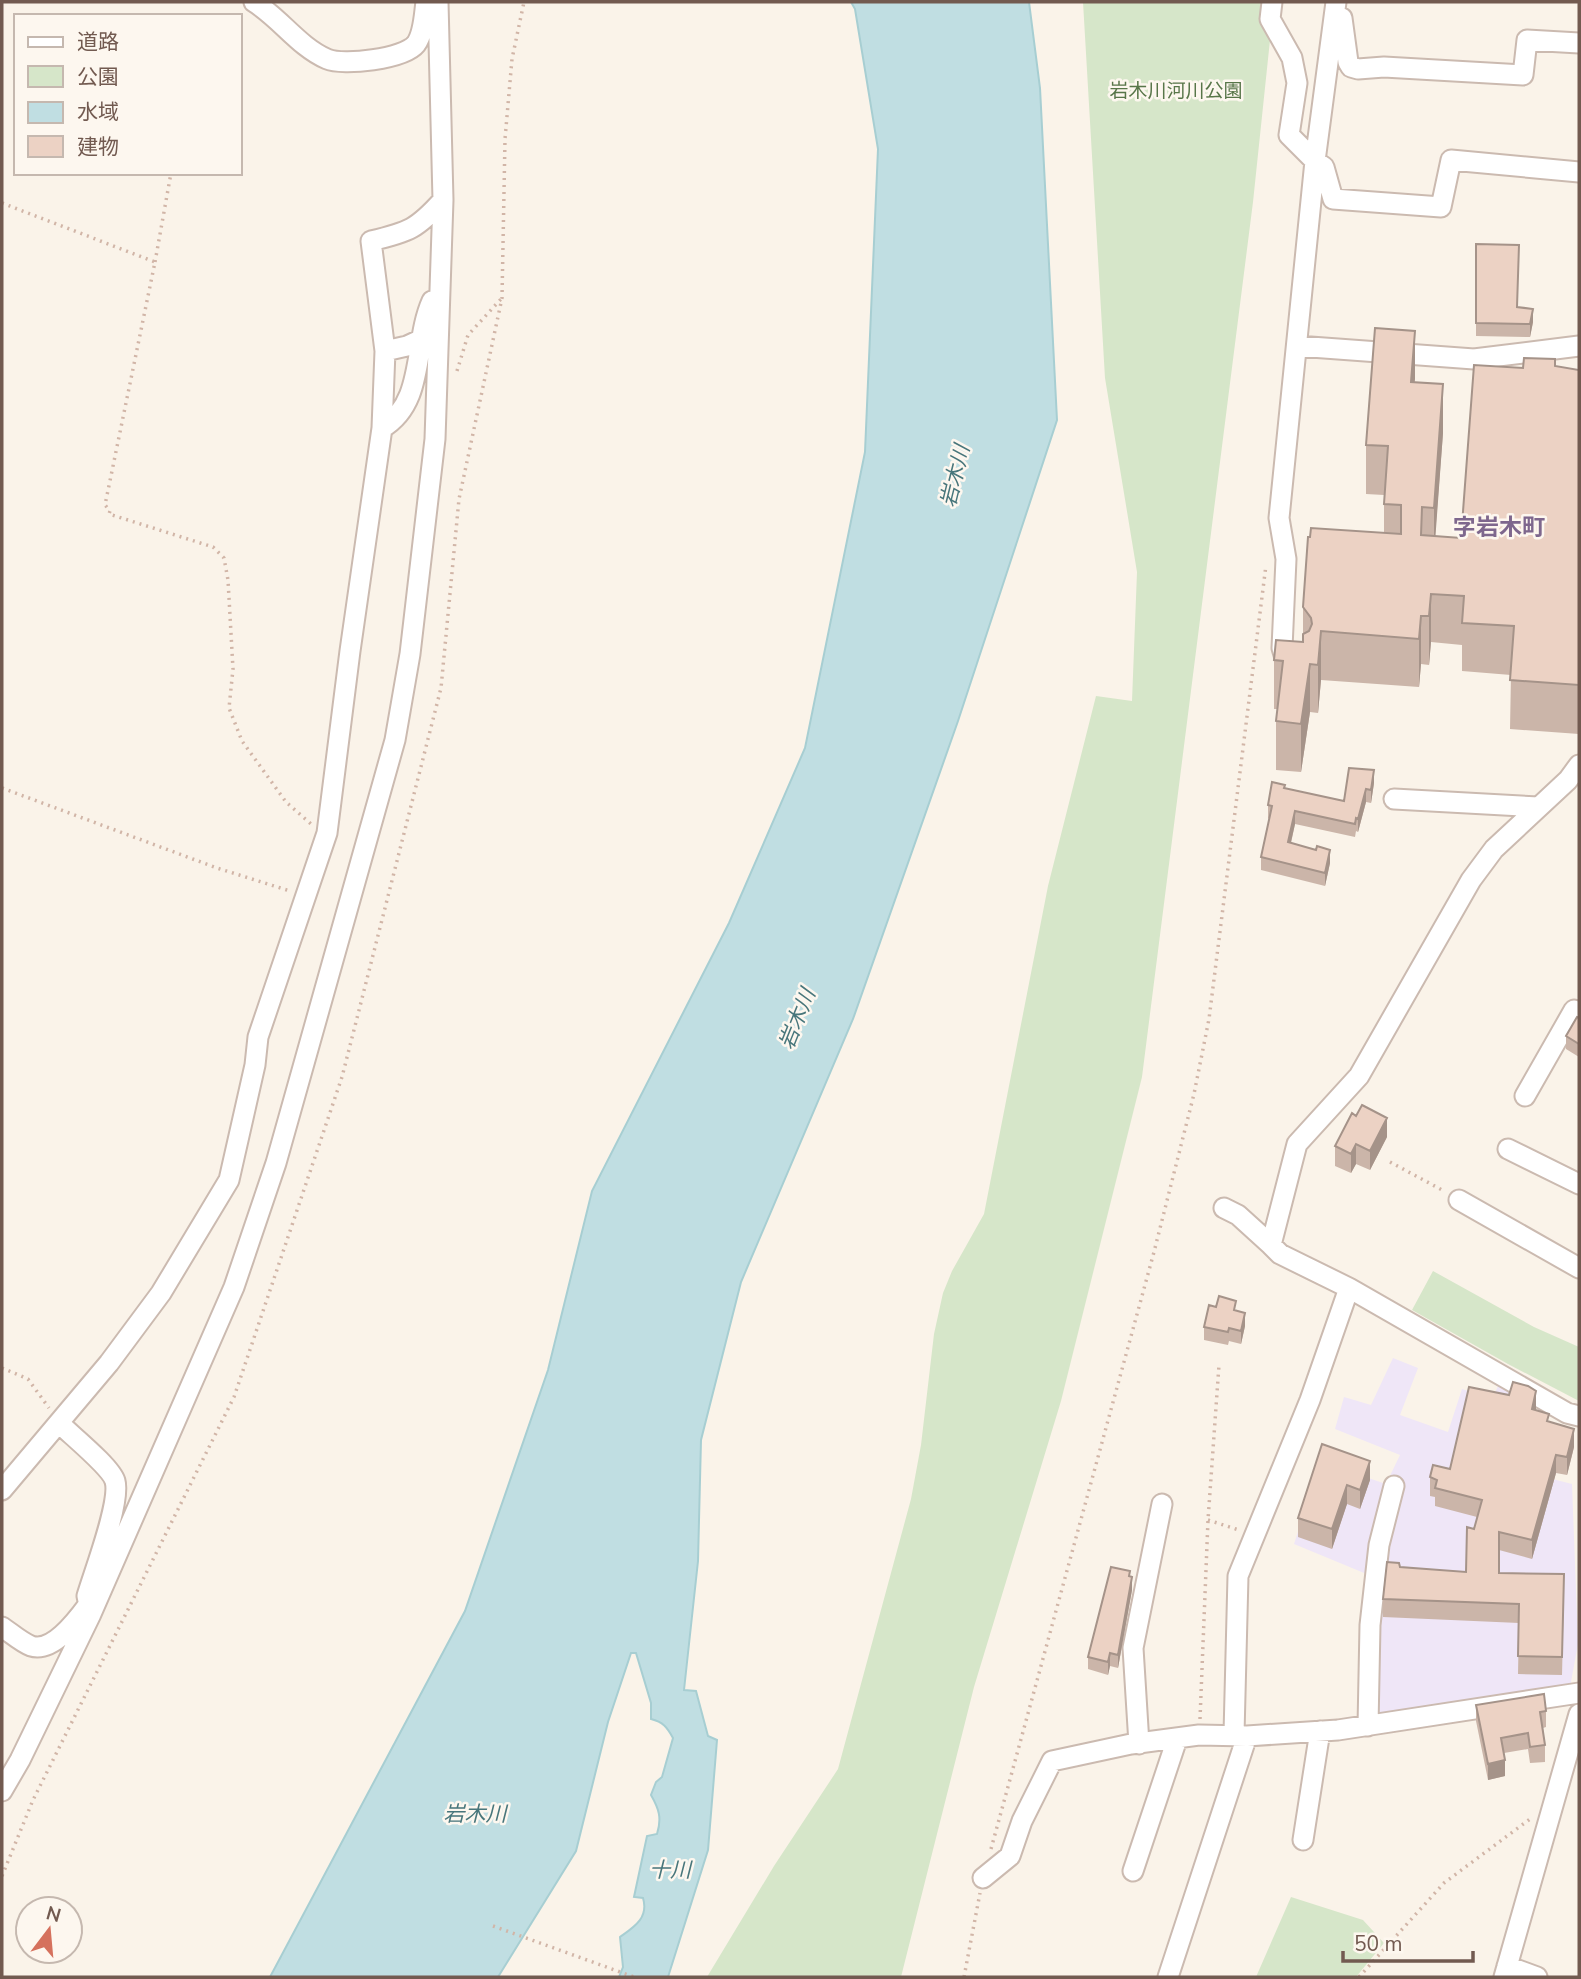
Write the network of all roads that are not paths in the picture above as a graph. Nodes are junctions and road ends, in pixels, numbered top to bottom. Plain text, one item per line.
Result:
1 (254, 2) edge
2 (426, 2) edge
3 (438, 2) edge
4 (1272, 2) edge
5 (1335, 9) edge
6 (1579, 43) edge
7 (1315, 162) junction
8 (1579, 172) edge
9 (443, 200) junction
10 (440, 289) junction
11 (422, 339) junction
12 (1297, 346) junction
13 (1579, 346) edge
14 (385, 351) junction
15 (382, 428) junction
16 (1300, 671) edge
17 (1579, 765) edge
18 (1394, 799) dead end
19 (1538, 807) junction
20 (1579, 1012) edge
21 (1525, 1096) dead end
22 (1508, 1149) dead end
23 (1579, 1184) edge
24 (1459, 1200) road end
25 (1224, 1208) dead end
26 (1271, 1245) junction
27 (1579, 1268) edge
28 (1349, 1288) junction
29 (1579, 1416) edge
30 (59, 1423) junction
31 (1394, 1486) dead end
32 (2, 1490) edge
33 (1162, 1504) dead end
34 (90, 1609) junction
35 (2, 1627) edge
36 (1579, 1693) edge
37 (1579, 1714) edge
38 (1368, 1726) junction
39 (1320, 1731) junction
40 (1240, 1735) junction
41 (1177, 1739) junction
42 (1139, 1744) junction
43 (2, 1791) edge
44 (1303, 1840) dead end
45 (1133, 1871) dead end
46 (983, 1878) road end
47 (1505, 1972) edge
48 (1168, 1977) edge
49 (1537, 1977) edge

1 - 2 street
3 - 9 street
4 - 7 street
5 - 6 street
5 - 7 street
7 - 8 street
7 - 12 street
9 - 10 street
9 - 14 street
10 - 11 street
10 - 34 street
11 - 14 street
11 - 15 street
12 - 13 street
12 - 16 street
14 - 15 street
15 - 30 street
17 - 19 street
18 - 19 street
19 - 26 street
20 - 21 street
22 - 23 street
24 - 27 street
25 - 26 street
26 - 28 street
28 - 29 street
28 - 40 street
30 - 32 street
30 - 34 street
31 - 38 street
33 - 42 street
34 - 35 street
34 - 43 street
36 - 38 street
37 - 47 street
38 - 39 street
39 - 40 street
39 - 44 street
40 - 41 street
40 - 48 street
41 - 42 street
41 - 45 street
42 - 46 street
47 - 49 street

